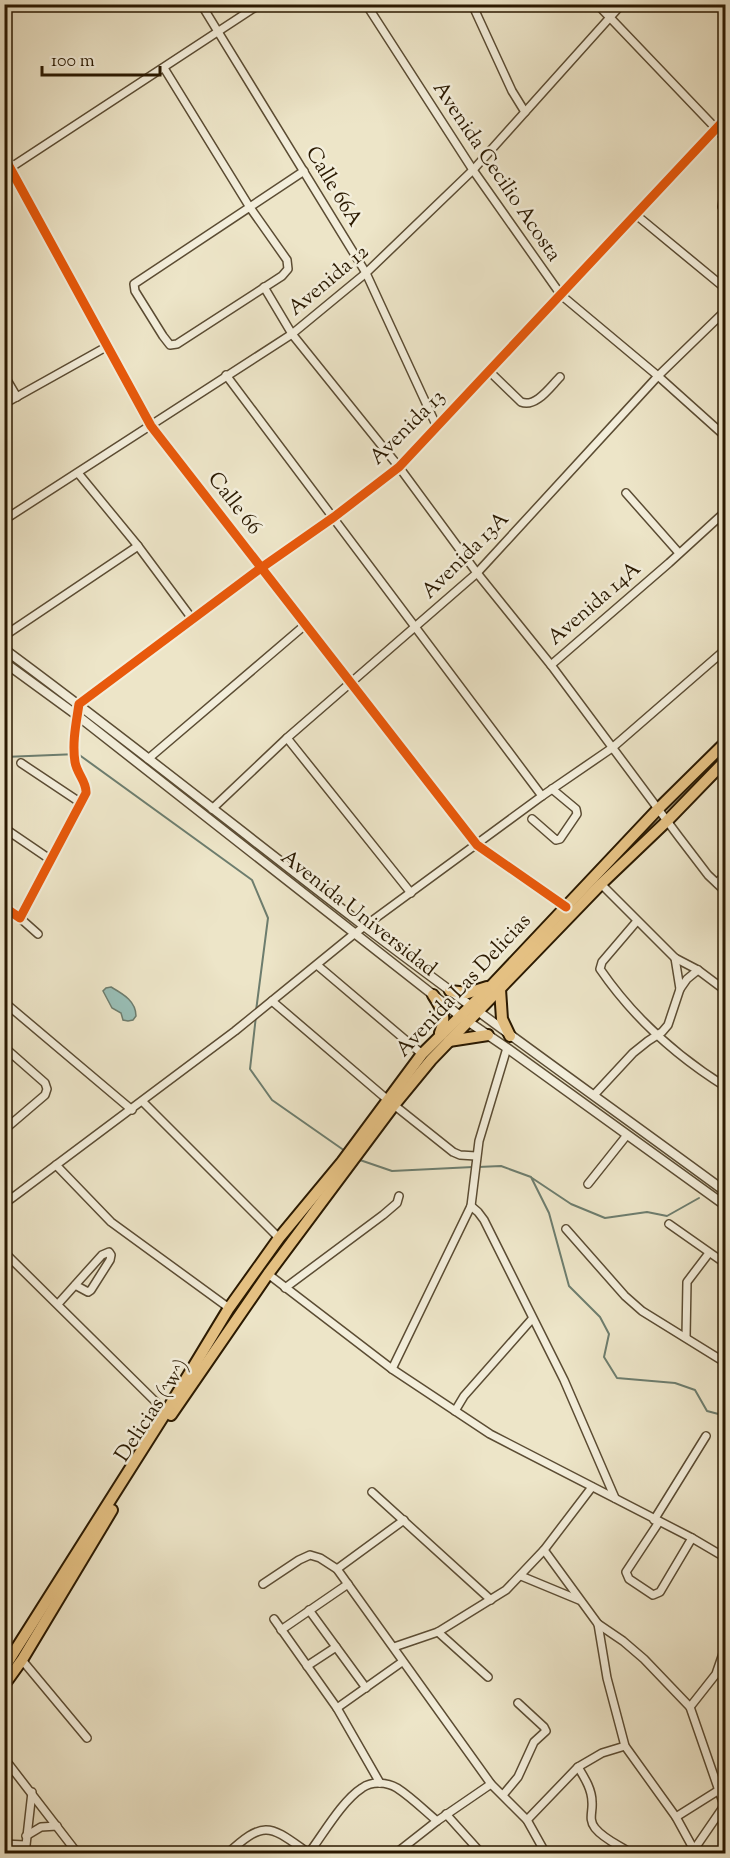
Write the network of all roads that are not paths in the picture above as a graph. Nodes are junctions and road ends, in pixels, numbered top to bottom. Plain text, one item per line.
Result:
1 (201, 4) edge
2 (260, 4) edge
3 (366, 4) edge
4 (472, 4) edge
5 (597, 4) edge
6 (622, 4) edge
7 (610, 18) junction
8 (217, 33) junction
9 (164, 68) junction
10 (525, 112) junction
11 (726, 118) edge
12 (716, 128) junction
13 (726, 139) edge
14 (4, 157) edge
15 (10, 168) junction
16 (472, 170) junction
17 (304, 171) junction
18 (726, 197) edge
19 (249, 206) junction
20 (726, 212) edge
21 (635, 214) junction
22 (366, 273) junction
23 (264, 287) junction
24 (726, 289) edge
25 (561, 295) junction
26 (726, 310) edge
27 (292, 334) junction
28 (106, 347) junction
29 (489, 371) junction
30 (4, 375) edge
31 (226, 375) junction
32 (658, 376) junction
33 (560, 377) dead end
34 (17, 397) junction
35 (4, 404) edge
36 (151, 426) junction
37 (437, 426) junction
38 (726, 437) edge
39 (399, 467) junction
40 (78, 473) junction
41 (626, 493) dead end
42 (726, 511) edge
43 (334, 517) junction
44 (4, 519) edge
45 (138, 546) junction
46 (680, 554) junction
47 (261, 568) junction
48 (477, 573) junction
49 (193, 620) junction
50 (305, 625) junction
51 (416, 627) junction
52 (4, 636) edge
53 (4, 649) edge
54 (726, 649) edge
55 (4, 662) edge
56 (551, 665) junction
57 (351, 684) junction
58 (79, 704) junction
59 (78, 716) junction
60 (288, 738) junction
61 (726, 742) edge
62 (612, 748) junction
63 (148, 759) junction
64 (726, 760) edge
65 (21, 763) dead end
66 (552, 789) junction
67 (542, 796) junction
68 (81, 803) junction
69 (212, 809) junction
70 (658, 809) junction
71 (532, 819) dead end
72 (667, 821) junction
73 (4, 828) edge
74 (477, 845) junction
75 (51, 860) junction
76 (726, 874) edge
77 (717, 884) junction
78 (601, 885) junction
79 (726, 892) edge
80 (411, 893) junction
81 (4, 907) edge
82 (566, 907) junction
83 (20, 918) junction
84 (637, 921) junction
85 (365, 927) junction
86 (38, 934) dead end
87 (354, 934) junction
88 (675, 958) junction
89 (316, 965) junction
90 (698, 970) junction
91 (496, 987) junction
92 (680, 989) junction
93 (450, 991) junction
94 (726, 991) edge
95 (433, 995) junction
96 (4, 1002) edge
97 (271, 1002) junction
98 (473, 1009) junction
99 (463, 1018) junction
100 (488, 1035) junction
101 (510, 1036) junction
102 (657, 1036) junction
103 (444, 1039) junction
104 (4, 1047) edge
105 (507, 1048) junction
106 (422, 1054) junction
107 (726, 1087) edge
108 (594, 1095) junction
109 (143, 1102) junction
110 (391, 1103) junction
111 (132, 1110) junction
112 (4, 1130) edge
113 (627, 1135) junction
114 (476, 1159) junction
115 (56, 1165) junction
116 (345, 1165) junction
117 (588, 1185) dead end
118 (726, 1192) edge
119 (399, 1196) dead end
120 (4, 1204) edge
121 (471, 1206) junction
122 (726, 1206) edge
123 (669, 1224) dead end
124 (566, 1229) dead end
125 (279, 1238) junction
126 (4, 1252) edge
127 (709, 1252) junction
128 (726, 1264) edge
129 (268, 1274) junction
130 (75, 1285) junction
131 (285, 1288) junction
132 (58, 1304) junction
133 (229, 1308) junction
134 (532, 1319) junction
135 (686, 1337) junction
136 (726, 1363) edge
137 (392, 1369) junction
138 (455, 1411) junction
139 (168, 1414) junction
140 (706, 1436) dead end
141 (592, 1487) junction
142 (372, 1492) dead end
143 (615, 1498) junction
144 (404, 1520) junction
145 (656, 1521) junction
146 (692, 1538) junction
147 (544, 1550) junction
148 (726, 1558) edge
149 (337, 1569) junction
150 (521, 1576) junction
151 (263, 1584) dead end
152 (348, 1584) junction
153 (491, 1600) junction
154 (581, 1601) junction
155 (309, 1610) junction
156 (274, 1619) dead end
157 (598, 1624) junction
158 (281, 1630) junction
159 (438, 1632) junction
160 (726, 1645) edge
161 (336, 1647) junction
162 (394, 1647) junction
163 (22, 1660) junction
164 (6, 1661) edge
165 (402, 1662) junction
166 (307, 1666) junction
167 (489, 1677) dead end
168 (4, 1685) edge
169 (366, 1688) junction
170 (518, 1703) dead end
171 (690, 1707) junction
172 (337, 1708) junction
173 (87, 1738) dead end
174 (625, 1746) junction
175 (4, 1758) edge
176 (578, 1767) junction
177 (380, 1783) junction
178 (491, 1784) junction
179 (718, 1790) junction
180 (32, 1792) junction
181 (502, 1795) junction
182 (725, 1804) edge
183 (446, 1814) junction
184 (676, 1817) junction
185 (527, 1820) junction
186 (437, 1821) junction
187 (57, 1826) junction
188 (26, 1836) junction
189 (4, 1844) edge
190 (25, 1849) edge
191 (692, 1851) edge
192 (627, 1852) edge
193 (309, 1853) edge
194 (78, 1854) edge
195 (227, 1854) edge
196 (395, 1854) edge
197 (482, 1854) edge
198 (546, 1854) edge

1 - 8 street, Calle 66A
2 - 8 street
3 - 16 street, Avenida Cecilio Acosta
4 - 10 street
5 - 7 street
6 - 7 street, Avenida 12
7 - 10 street, Avenida 12
7 - 12 street
8 - 9 street
8 - 17 street, Calle 66A
9 - 15 street
9 - 19 street
10 - 16 street, Avenida 12
11 - 12 street, Avenida 13
12 - 13 street
12 - 21 street, Avenida 13
14 - 15 street, Calle 66
15 - 28 street, Calle 66
16 - 22 street, Avenida 12
16 - 25 street, Avenida Cecilio Acosta
17 - 19 street
17 - 22 street, Calle 66A
18 - 20 street
19 - 23 street
19 - 23 street
21 - 24 street
21 - 25 street, Avenida 13
22 - 27 street, Avenida 12
22 - 37 street, Calle 66A
23 - 27 street
25 - 29 street, Avenida 13
25 - 32 street, Avenida Cecilio Acosta
26 - 32 street, Avenida 13A
27 - 31 street, Avenida 12
27 - 39 street
28 - 34 street
28 - 36 street, Calle 66
29 - 33 street
29 - 37 street, Avenida 13
30 - 34 street
31 - 36 street, Avenida 12
31 - 43 street
32 - 38 street, Avenida Cecilio Acosta
32 - 48 street, Avenida 13A
34 - 35 street
36 - 40 street, Avenida 12
36 - 47 street, Calle 66
37 - 39 street, Avenida 13
39 - 43 street, Avenida 13
39 - 48 street
40 - 44 street, Avenida 12
40 - 45 street
41 - 46 street
42 - 46 street, Avenida 14A
43 - 47 street, Avenida 13
43 - 51 street
45 - 49 street
45 - 52 street
46 - 56 street, Avenida 14A
47 - 49 street, Avenida 13
47 - 50 street, Calle 66
48 - 51 street, Avenida 13A
48 - 56 street
49 - 58 street, Avenida 13
50 - 57 street, Calle 66
50 - 63 street
51 - 57 street, Avenida 13A
51 - 67 street
53 - 58 street, Avenida Universidad
54 - 62 street
55 - 59 street, Avenida Universidad
56 - 62 street, Avenida 14A
57 - 60 street, Avenida 13A
57 - 74 street, Calle 66
58 - 59 street
58 - 63 street, Avenida Universidad
59 - 68 street
59 - 87 street, Avenida Universidad
60 - 69 street, Avenida 13A
60 - 80 street
61 - 70 main road, Avenida Las Delicias
62 - 66 street
62 - 70 street, Avenida 14A
63 - 69 street, Avenida Universidad
64 - 72 main road
65 - 68 street
66 - 67 street
66 - 71 street
67 - 74 street
68 - 75 street
69 - 85 street, Avenida Universidad
70 - 72 street, Avenida 14A
70 - 82 main road, Avenida Las Delicias
72 - 77 street, Avenida 14A
72 - 78 main road
73 - 75 street
74 - 80 street
74 - 82 street, Calle 66
75 - 83 street
76 - 77 street
77 - 79 street, Avenida 14A
78 - 84 street
78 - 91 main road
80 - 85 street
81 - 83 street
82 - 91 main road, Avenida Las Delicias
83 - 86 street
84 - 88 street
84 - 102 street
85 - 87 street
85 - 93 street, Avenida Universidad
87 - 89 street
87 - 95 street, Avenida Universidad
88 - 90 street
88 - 92 street
89 - 97 street
89 - 106 street
90 - 92 street
90 - 94 street
91 - 93 main road
91 - 98 main road, Avenida Las Delicias
91 - 101 main road
92 - 102 street
93 - 98 street, Avenida Universidad
95 - 99 street, Avenida Universidad
95 - 103 main road
96 - 111 street
97 - 109 street
97 - 110 street
98 - 99 main road, Avenida Las Delicias
98 - 101 street, Avenida Universidad
99 - 100 street, Avenida Universidad
99 - 103 main road, Avenida Las Delicias
100 - 103 main road
100 - 105 street, Avenida Universidad
101 - 108 street, Avenida Universidad
102 - 107 street
102 - 108 street
103 - 106 main road, Avenida Las Delicias
103 - 110 main road
104 - 112 street
105 - 113 street, Avenida Universidad
105 - 114 street
106 - 110 main road, Avenida Las Delicias
108 - 118 street, Avenida Universidad
109 - 111 street
109 - 125 street
110 - 114 street
110 - 116 main road, Avenida Las Delicias
111 - 115 street
113 - 117 street
113 - 122 street, Avenida Universidad
114 - 121 street
115 - 120 street
115 - 133 street
116 - 125 main road, Delicias (^w^)
116 - 129 main road, Delicias (^w^)
119 - 131 street
121 - 134 street
121 - 137 street
123 - 127 street
124 - 135 street
125 - 133 main road, Delicias (^w^)
126 - 132 street
127 - 128 street
127 - 135 street
129 - 131 street
129 - 139 main road, Delicias (^w^)
130 - 130 street
130 - 132 street
131 - 137 street
132 - 139 street
133 - 139 main road, Delicias (^w^)
134 - 138 street
134 - 143 street
135 - 136 street
137 - 138 street
138 - 141 street
139 - 163 main road, Delicias (^w^)
139 - 164 main road, Delicias (^w^)
140 - 145 street
141 - 143 street
141 - 147 street
142 - 144 street
143 - 145 street
144 - 149 street
144 - 153 street
145 - 146 street
145 - 146 street
146 - 148 street
147 - 150 street
147 - 154 street
149 - 151 street
149 - 152 street
150 - 153 street
150 - 154 street
152 - 155 street
152 - 162 street
153 - 159 street
154 - 157 street
155 - 158 street
155 - 161 street
156 - 158 street
157 - 171 street
157 - 174 street
158 - 166 street
159 - 162 street
159 - 167 street
160 - 171 street
161 - 166 street
161 - 169 street
162 - 165 street
163 - 168 main road, Delicias (^w^)
163 - 173 street
165 - 169 street
165 - 178 street
166 - 172 street
169 - 172 street
170 - 181 street
171 - 179 street
172 - 177 street
174 - 176 street
174 - 184 street
175 - 180 street
176 - 185 street
176 - 192 street
177 - 186 street
177 - 193 street
178 - 181 street
178 - 183 street
179 - 182 street
179 - 184 street
180 - 187 street
180 - 188 street
181 - 185 street
182 - 191 street
183 - 186 street
183 - 197 street
184 - 191 street
185 - 198 street
186 - 196 street
187 - 188 street
187 - 194 street
188 - 190 street
189 - 190 street
193 - 195 street

